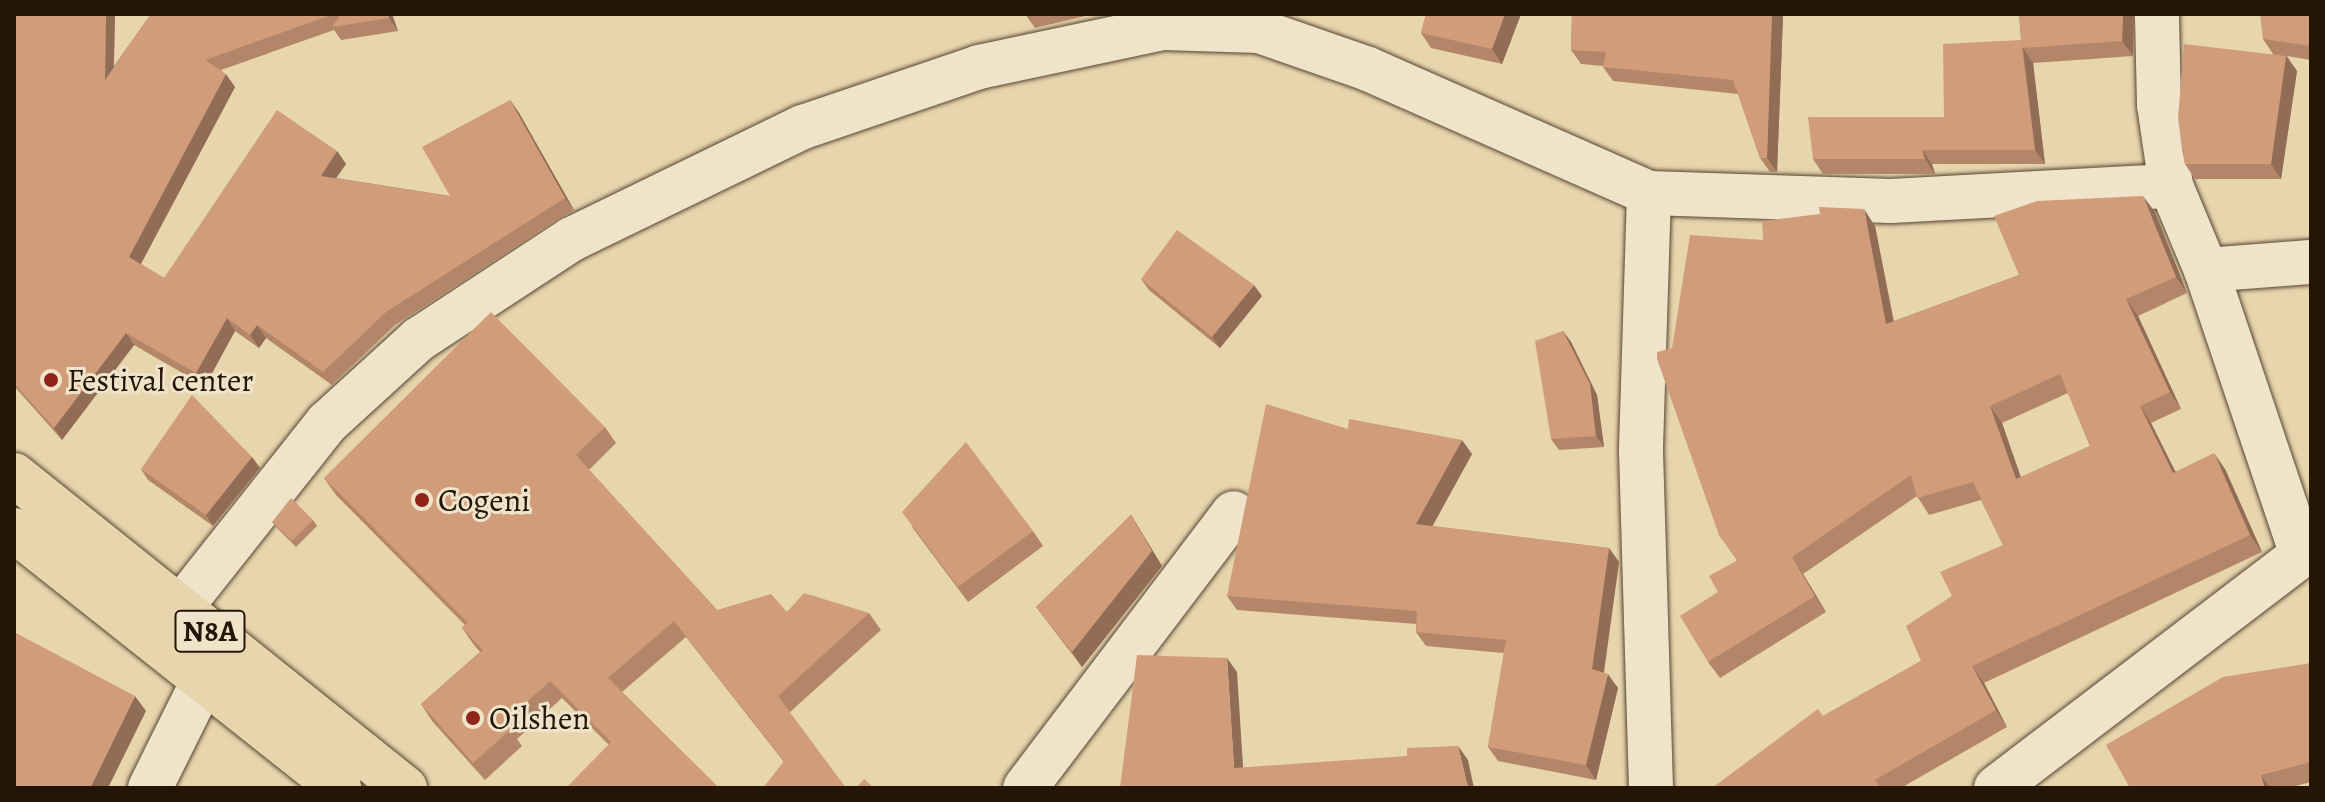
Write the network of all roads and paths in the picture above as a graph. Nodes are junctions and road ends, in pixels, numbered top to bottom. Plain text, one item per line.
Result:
1 (2157, 14) edge
2 (2171, 186) junction
3 (1649, 193) junction
4 (2311, 262) edge
5 (2206, 270) junction
6 (14, 475) edge
7 (1234, 513) dead end
8 (14, 530) edge
9 (2307, 553) edge
10 (179, 606) junction
11 (154, 641) junction
12 (204, 679) junction
13 (150, 788) edge
14 (339, 788) edge
15 (405, 788) edge
16 (1025, 788) edge
17 (1651, 788) edge
18 (1996, 788) edge

1 - 2 street
2 - 3 street
2 - 5 street
3 - 10 street
3 - 17 street
4 - 5 street
5 - 9 street
6 - 10 highway, N8A
7 - 16 street
8 - 11 highway, N8A
9 - 18 street
10 - 11 street
10 - 15 highway, N8A
11 - 12 highway, N8A
12 - 13 street
12 - 14 highway, N8A

